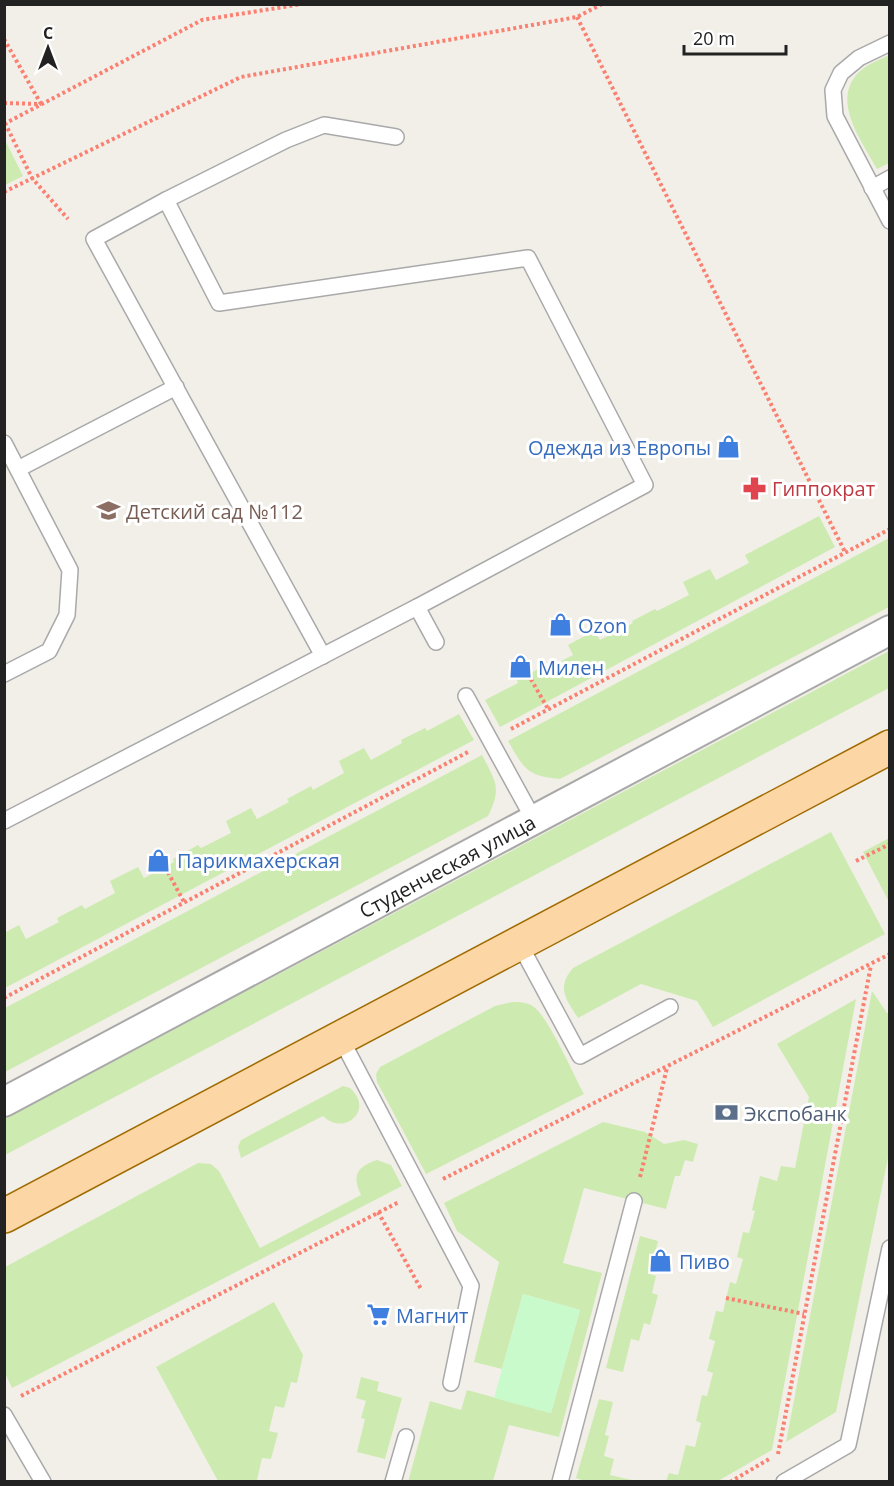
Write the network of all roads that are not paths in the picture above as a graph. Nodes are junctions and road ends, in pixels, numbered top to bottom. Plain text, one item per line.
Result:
1 (890, 43) edge
2 (396, 137) dead end
3 (890, 178) edge
4 (872, 188) junction
5 (166, 200) junction
6 (890, 221) edge
7 (176, 387) junction
8 (4, 443) edge
9 (18, 468) junction
10 (417, 607) junction
11 (890, 630) edge
12 (436, 642) dead end
13 (323, 656) junction
14 (4, 674) edge
15 (466, 696) dead end
16 (890, 747) edge
17 (534, 820) junction
18 (4, 821) edge
19 (519, 944) junction
20 (670, 1007) dead end
21 (340, 1037) junction
22 (4, 1102) edge
23 (634, 1202) road end
24 (4, 1216) edge
25 (890, 1248) edge
26 (451, 1383) dead end
27 (4, 1415) edge
28 (406, 1437) dead end
29 (42, 1481) edge
30 (393, 1482) edge
31 (560, 1482) edge
32 (784, 1482) edge

1 - 4 lane
2 - 5 lane
3 - 4 lane
4 - 6 lane
5 - 7 lane
5 - 10 lane
7 - 9 lane
7 - 13 lane
8 - 9 lane
9 - 14 lane
10 - 12 lane
10 - 13 lane
11 - 17 street, Студенческая улица
13 - 18 lane
15 - 17 lane
16 - 19 main road
17 - 22 street, Студенческая улица
19 - 20 lane
19 - 21 main road
21 - 24 main road
21 - 26 lane
23 - 31 lane
25 - 32 lane
27 - 29 lane
28 - 30 lane

